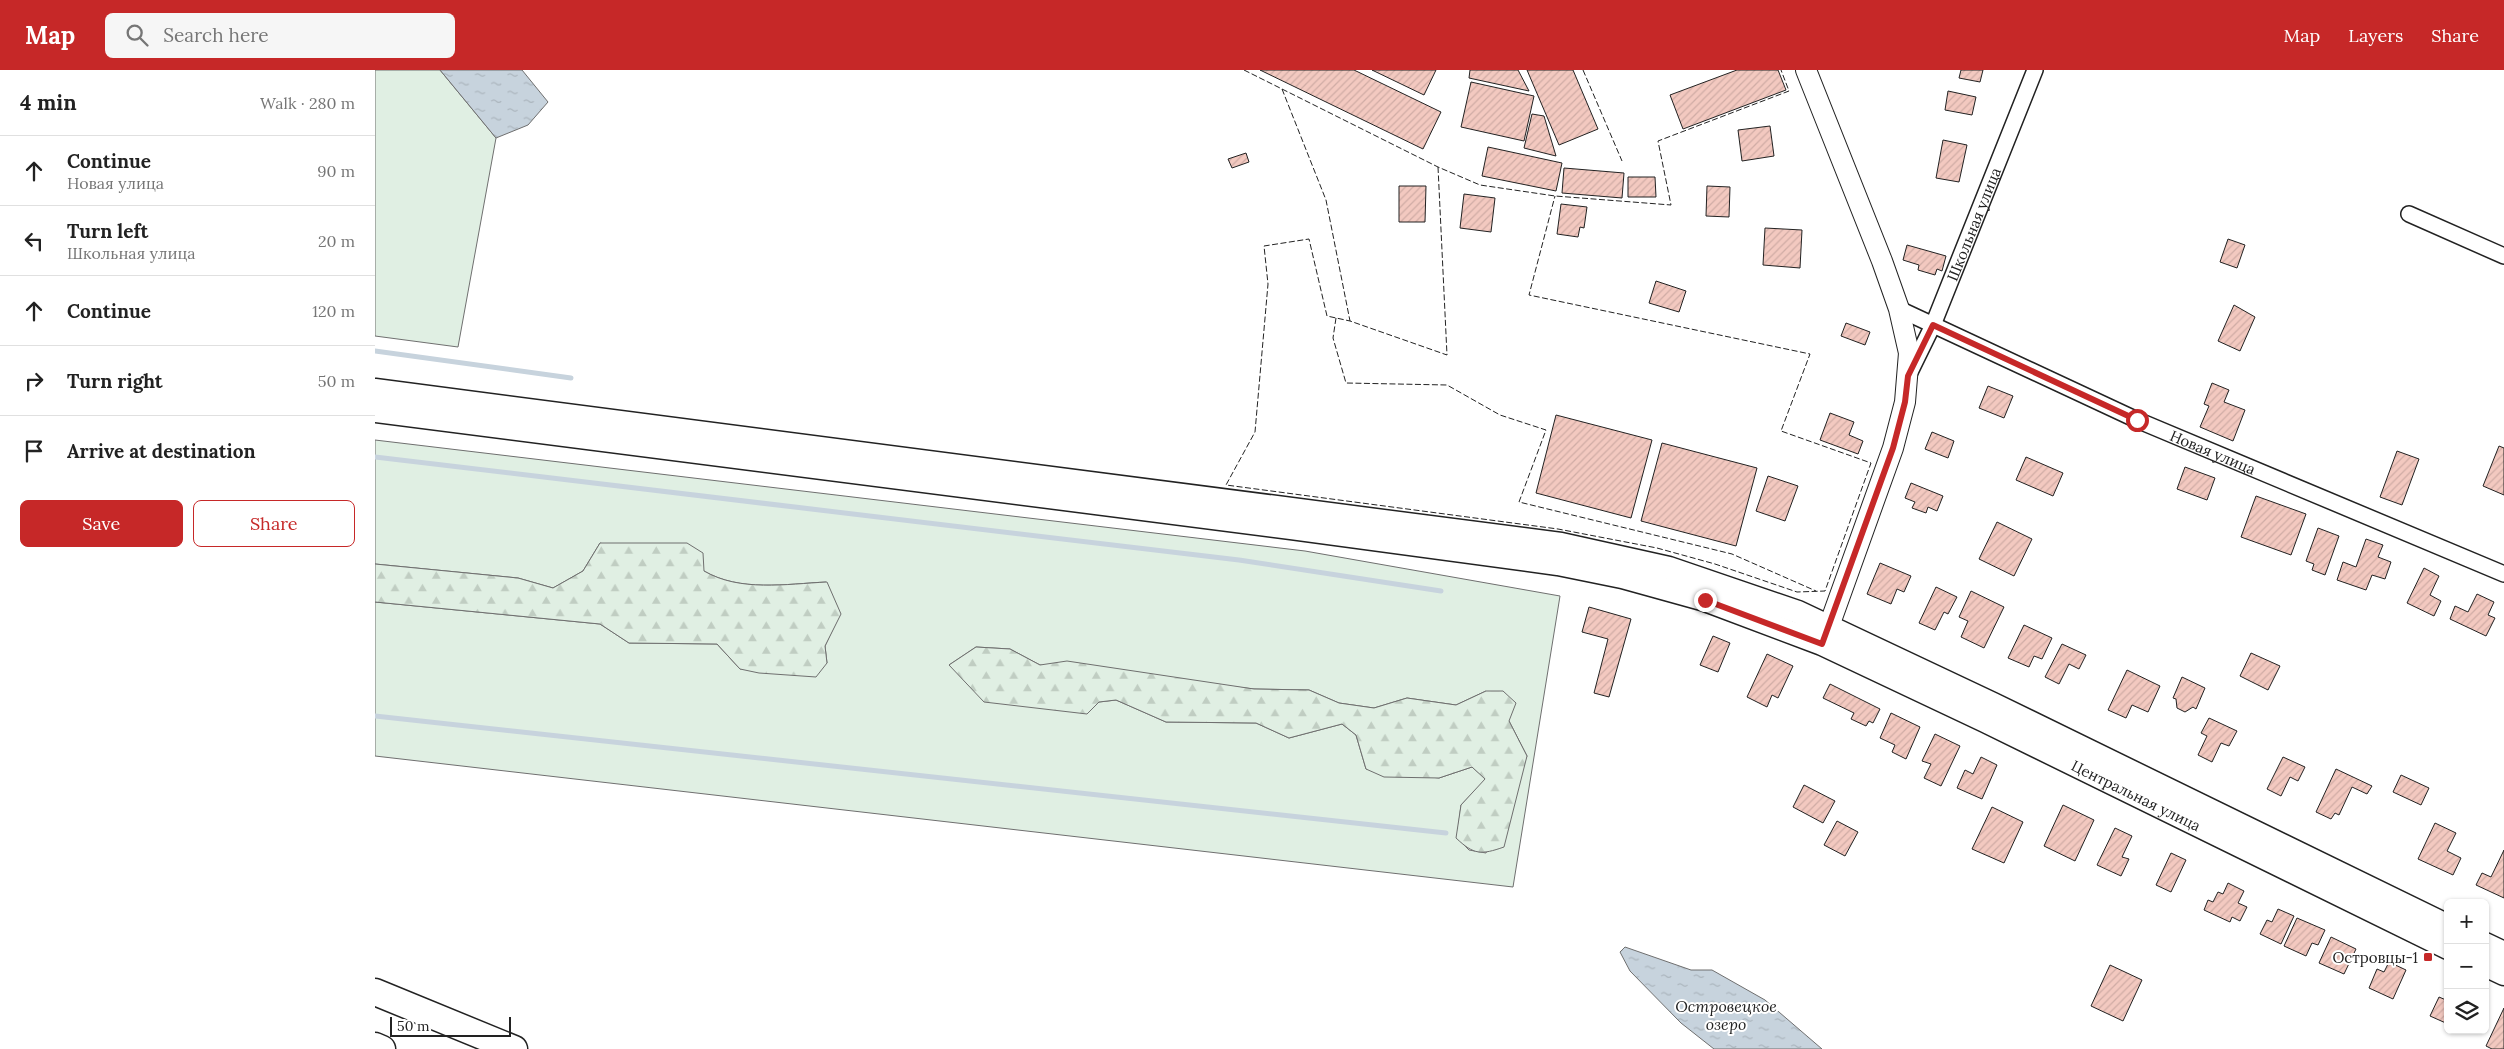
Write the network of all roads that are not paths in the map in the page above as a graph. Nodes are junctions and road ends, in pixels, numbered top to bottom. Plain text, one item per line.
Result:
1 (1806, 70) edge
2 (2035, 70) edge
3 (2409, 214) dead end
4 (2504, 256) edge
5 (1899, 309) junction
6 (1933, 325) junction
7 (1908, 376) junction
8 (375, 390) edge
9 (375, 411) edge
10 (2504, 574) edge
11 (1826, 636) junction
12 (2444, 924) edge
13 (2444, 946) edge
14 (2489, 946) edge
15 (2504, 953) edge
16 (2489, 967) edge
17 (2504, 974) edge
18 (375, 992) edge
19 (375, 1046) edge
20 (382, 1049) edge
21 (514, 1049) edge

1 - 5 street
2 - 6 street, Школьная улица
3 - 4 street
5 - 6 street, Новая улица
5 - 7 street
6 - 7 street, Школьная улица
6 - 10 street, Новая улица
7 - 11 street
8 - 11 main road
9 - 11 main road
11 - 12 main road, Центральная улица
11 - 13 main road, Центральная улица
14 - 15 main road
16 - 17 main road
18 - 21 highway
19 - 20 highway

